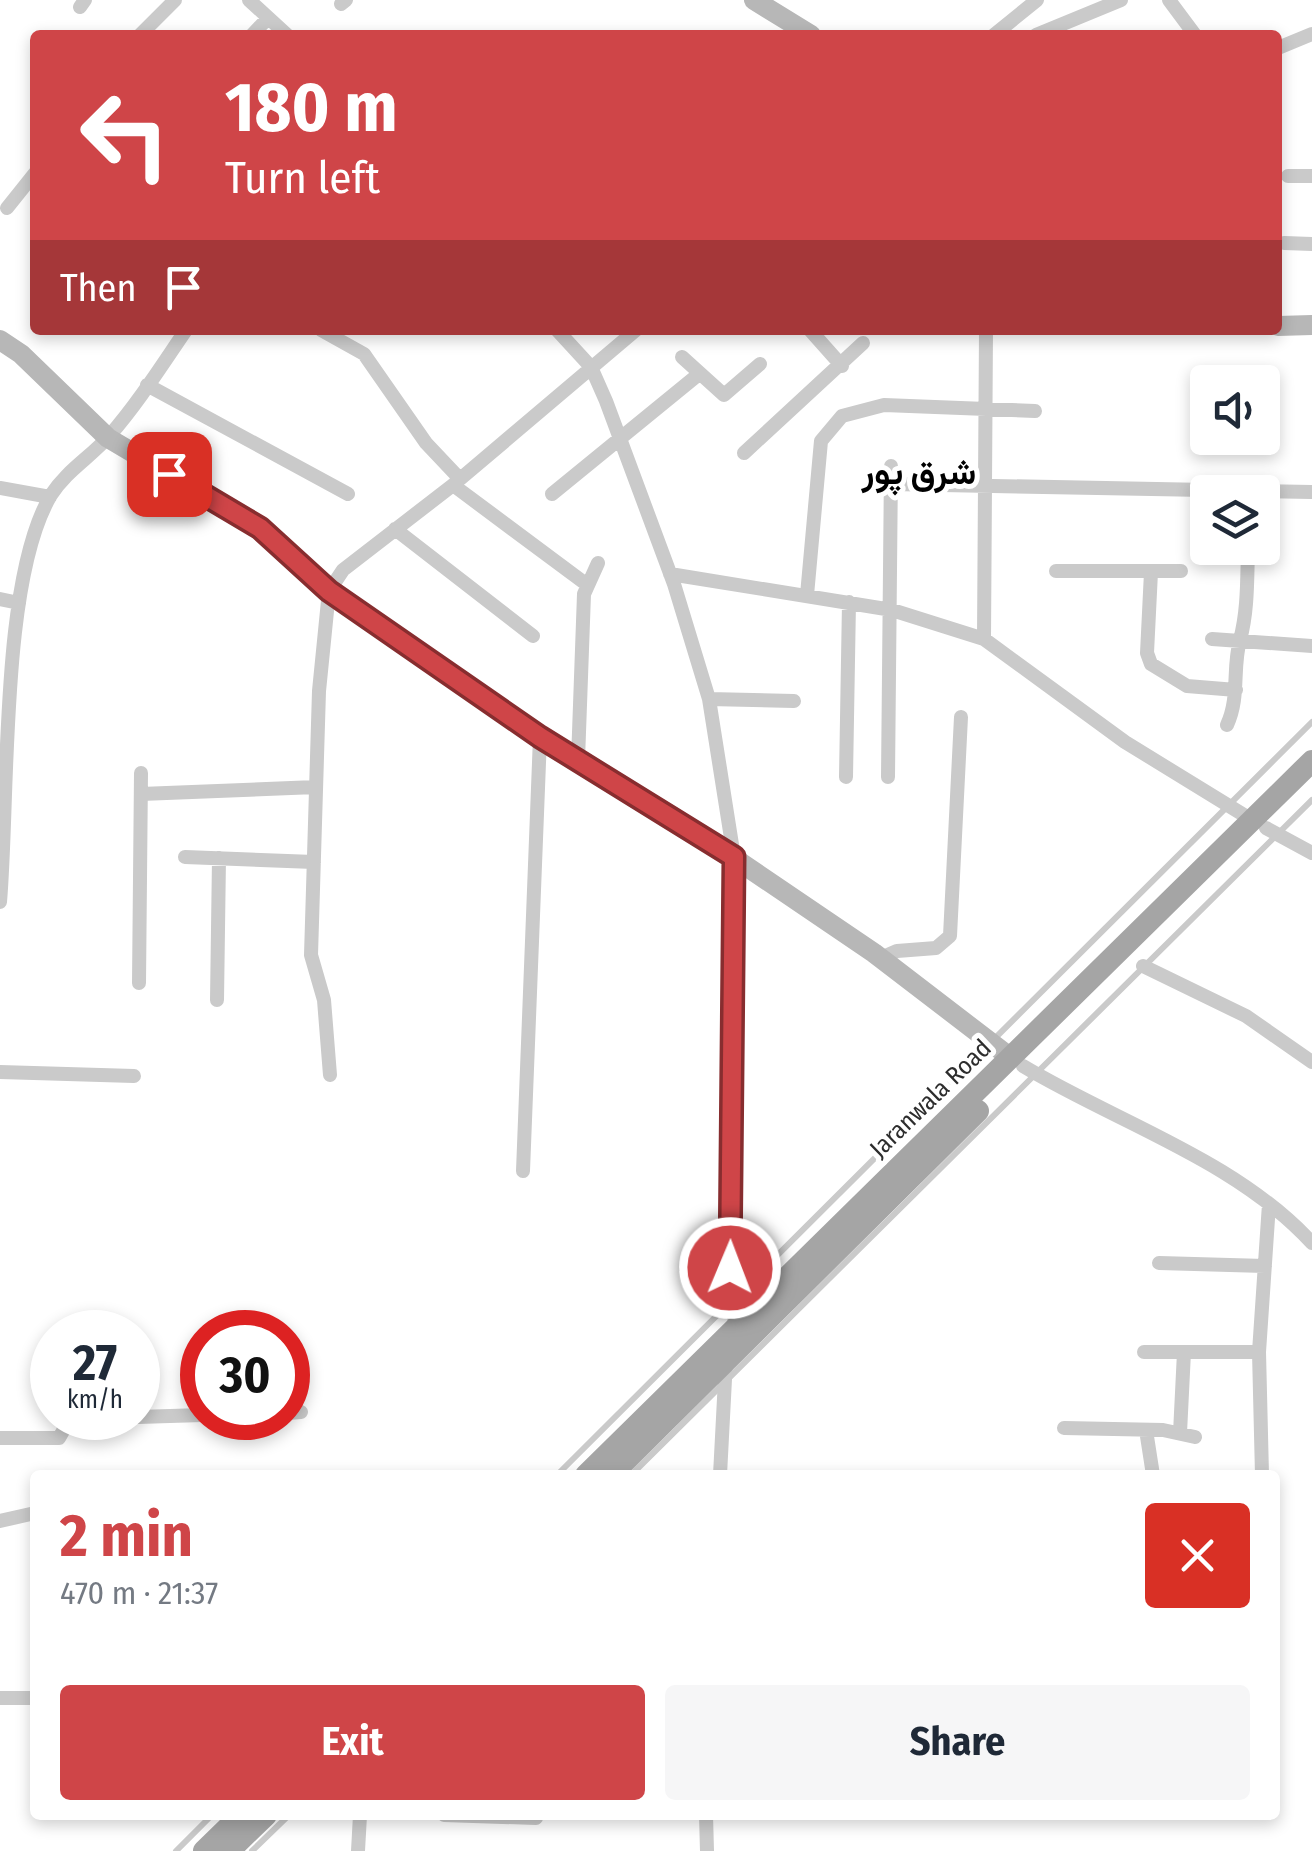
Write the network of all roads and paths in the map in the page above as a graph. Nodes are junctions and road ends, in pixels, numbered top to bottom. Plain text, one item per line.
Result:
1 (175, 0) edge
2 (249, 0) edge
3 (754, 0) edge
4 (1036, 0) edge
5 (1121, 0) edge
6 (1169, 0) edge
7 (268, 18) junction
8 (145, 30) edge
9 (257, 30) edge
10 (281, 30) edge
11 (803, 30) edge
12 (1000, 30) edge
13 (1048, 30) edge
14 (1191, 30) edge
15 (1312, 34) edge
16 (1282, 46) edge
17 (1288, 176) dead end
18 (1312, 176) edge
19 (30, 179) edge
20 (7, 208) dead end
21 (1284, 243) dead end
22 (1312, 244) edge
23 (1282, 326) edge
24 (1312, 326) edge
25 (183, 335) edge
26 (330, 335) edge
27 (562, 335) edge
28 (630, 335) edge
29 (814, 335) edge
30 (986, 335) edge
31 (0, 340) edge
32 (863, 343) dead end
33 (682, 356) dead end
34 (760, 364) dead end
35 (842, 366) junction
36 (591, 367) junction
37 (699, 374) junction
38 (148, 385) junction
39 (987, 409) junction
40 (1035, 410) dead end
41 (108, 438) junction
42 (620, 439) junction
43 (744, 453) dead end
44 (890, 466) dead end
45 (456, 482) junction
46 (891, 484) junction
47 (988, 486) junction
48 (0, 488) edge
49 (1190, 491) edge
50 (1280, 492) edge
51 (1312, 492) edge
52 (348, 494) dead end
53 (552, 494) dead end
54 (50, 497) junction
55 (394, 529) junction
56 (598, 563) dead end
57 (1248, 565) edge
58 (1056, 571) dead end
59 (1182, 571) dead end
60 (1151, 572) junction
61 (670, 574) junction
62 (586, 584) junction
63 (329, 591) junction
64 (807, 595) junction
65 (0, 600) edge
66 (849, 602) junction
67 (18, 603) junction
68 (892, 610) junction
69 (533, 636) dead end
70 (984, 639) junction
71 (1212, 639) dead end
72 (1240, 640) junction
73 (1312, 646) edge
74 (1236, 690) junction
75 (709, 699) junction
76 (794, 701) dead end
77 (961, 716) dead end
78 (1312, 722) edge
79 (1227, 725) dead end
80 (540, 737) junction
81 (578, 760) junction
82 (1312, 761) edge
83 (141, 773) dead end
84 (846, 776) dead end
85 (888, 777) dead end
86 (1312, 783) edge
87 (316, 787) junction
88 (141, 794) junction
89 (1312, 800) edge
90 (1231, 807) junction
91 (3, 809) edge
92 (1266, 827) junction
93 (1312, 853) edge
94 (185, 857) dead end
95 (734, 857) junction
96 (218, 858) junction
97 (314, 862) junction
98 (1, 879) edge
99 (0, 902) edge
100 (881, 958) junction
101 (1143, 966) junction
102 (139, 983) dead end
103 (217, 1000) dead end
104 (1016, 1060) junction
105 (1312, 1062) edge
106 (0, 1072) edge
107 (330, 1075) dead end
108 (134, 1076) dead end
109 (523, 1172) dead end
110 (1270, 1204) junction
111 (1312, 1242) edge
112 (1159, 1263) dead end
113 (1265, 1266) junction
114 (733, 1313) junction
115 (1144, 1352) dead end
116 (1184, 1352) junction
117 (1259, 1352) junction
118 (726, 1370) junction
119 (1064, 1428) dead end
120 (1146, 1430) junction
121 (0, 1438) edge
122 (30, 1438) edge
123 (563, 1470) edge
124 (591, 1470) edge
125 (616, 1470) edge
126 (636, 1470) edge
127 (720, 1470) edge
128 (1152, 1470) edge
129 (1262, 1470) edge
130 (30, 1515) edge
131 (0, 1522) edge
132 (0, 1698) edge
133 (30, 1698) edge
134 (207, 1820) edge
135 (236, 1820) edge
136 (261, 1820) edge
137 (284, 1820) edge
138 (360, 1820) edge
139 (706, 1820) edge
140 (176, 1851) edge
141 (204, 1851) edge
142 (229, 1851) edge
143 (252, 1851) edge
144 (358, 1851) edge
145 (707, 1851) edge

1 - 8 street
2 - 7 street
3 - 11 street
4 - 12 street
5 - 13 street
6 - 14 street
7 - 9 street
7 - 10 street
15 - 16 street
17 - 18 street
19 - 20 street
21 - 22 street
23 - 24 street
25 - 38 street
26 - 45 street
27 - 36 street
28 - 36 street
29 - 35 street
30 - 39 street
31 - 41 street
32 - 35 street
33 - 37 street
34 - 37 street
35 - 43 street
36 - 42 street
36 - 45 street
37 - 42 street
38 - 41 street
38 - 52 street
39 - 40 street
39 - 47 street
39 - 64 street
41 - 54 street
41 - 63 street
42 - 53 street
42 - 61 street
44 - 46 street
45 - 55 street
45 - 62 street
46 - 47 street
46 - 68 street
47 - 49 street
47 - 70 street
48 - 54 street
50 - 51 street
54 - 67 street
55 - 63 street
55 - 69 street
56 - 62 street
57 - 72 street
58 - 60 street
59 - 60 street
60 - 74 street
61 - 64 street
61 - 75 street
62 - 81 street
63 - 80 street
63 - 87 street
64 - 66 street
65 - 67 street
66 - 68 street
66 - 84 street
67 - 91 street
68 - 70 street
68 - 85 street
70 - 90 street
71 - 72 street
72 - 73 street
72 - 74 street
74 - 79 street
75 - 76 street
75 - 95 street
77 - 100 street
78 - 90 lane
80 - 81 street
80 - 109 street
81 - 95 street
82 - 92 main road, Jaranwala Road
83 - 88 street
86 - 92 main road, Jaranwala Road
87 - 88 street
87 - 97 street
88 - 102 street
89 - 92 lane
90 - 92 street
90 - 104 lane
91 - 98 street
92 - 93 street
92 - 101 lane
92 - 104 main road, Jaranwala Road
94 - 96 street
95 - 100 street
95 - 114 street
96 - 97 street
96 - 103 street
97 - 107 street
98 - 99 street
100 - 104 street
101 - 104 lane
101 - 105 street
104 - 110 street
104 - 114 main road, Jaranwala Road
104 - 118 main road, Jaranwala Road
106 - 108 street
110 - 111 street
110 - 113 street
112 - 113 street
113 - 117 street
114 - 123 lane
114 - 124 main road, Jaranwala Road
115 - 116 street
116 - 117 street
116 - 120 street
117 - 129 street
118 - 125 main road, Jaranwala Road
118 - 126 lane
118 - 127 street
119 - 120 street
120 - 128 street
121 - 122 street
130 - 131 street
132 - 133 street
134 - 140 lane
135 - 141 main road
136 - 142 main road
137 - 143 lane
138 - 144 street
139 - 145 street

